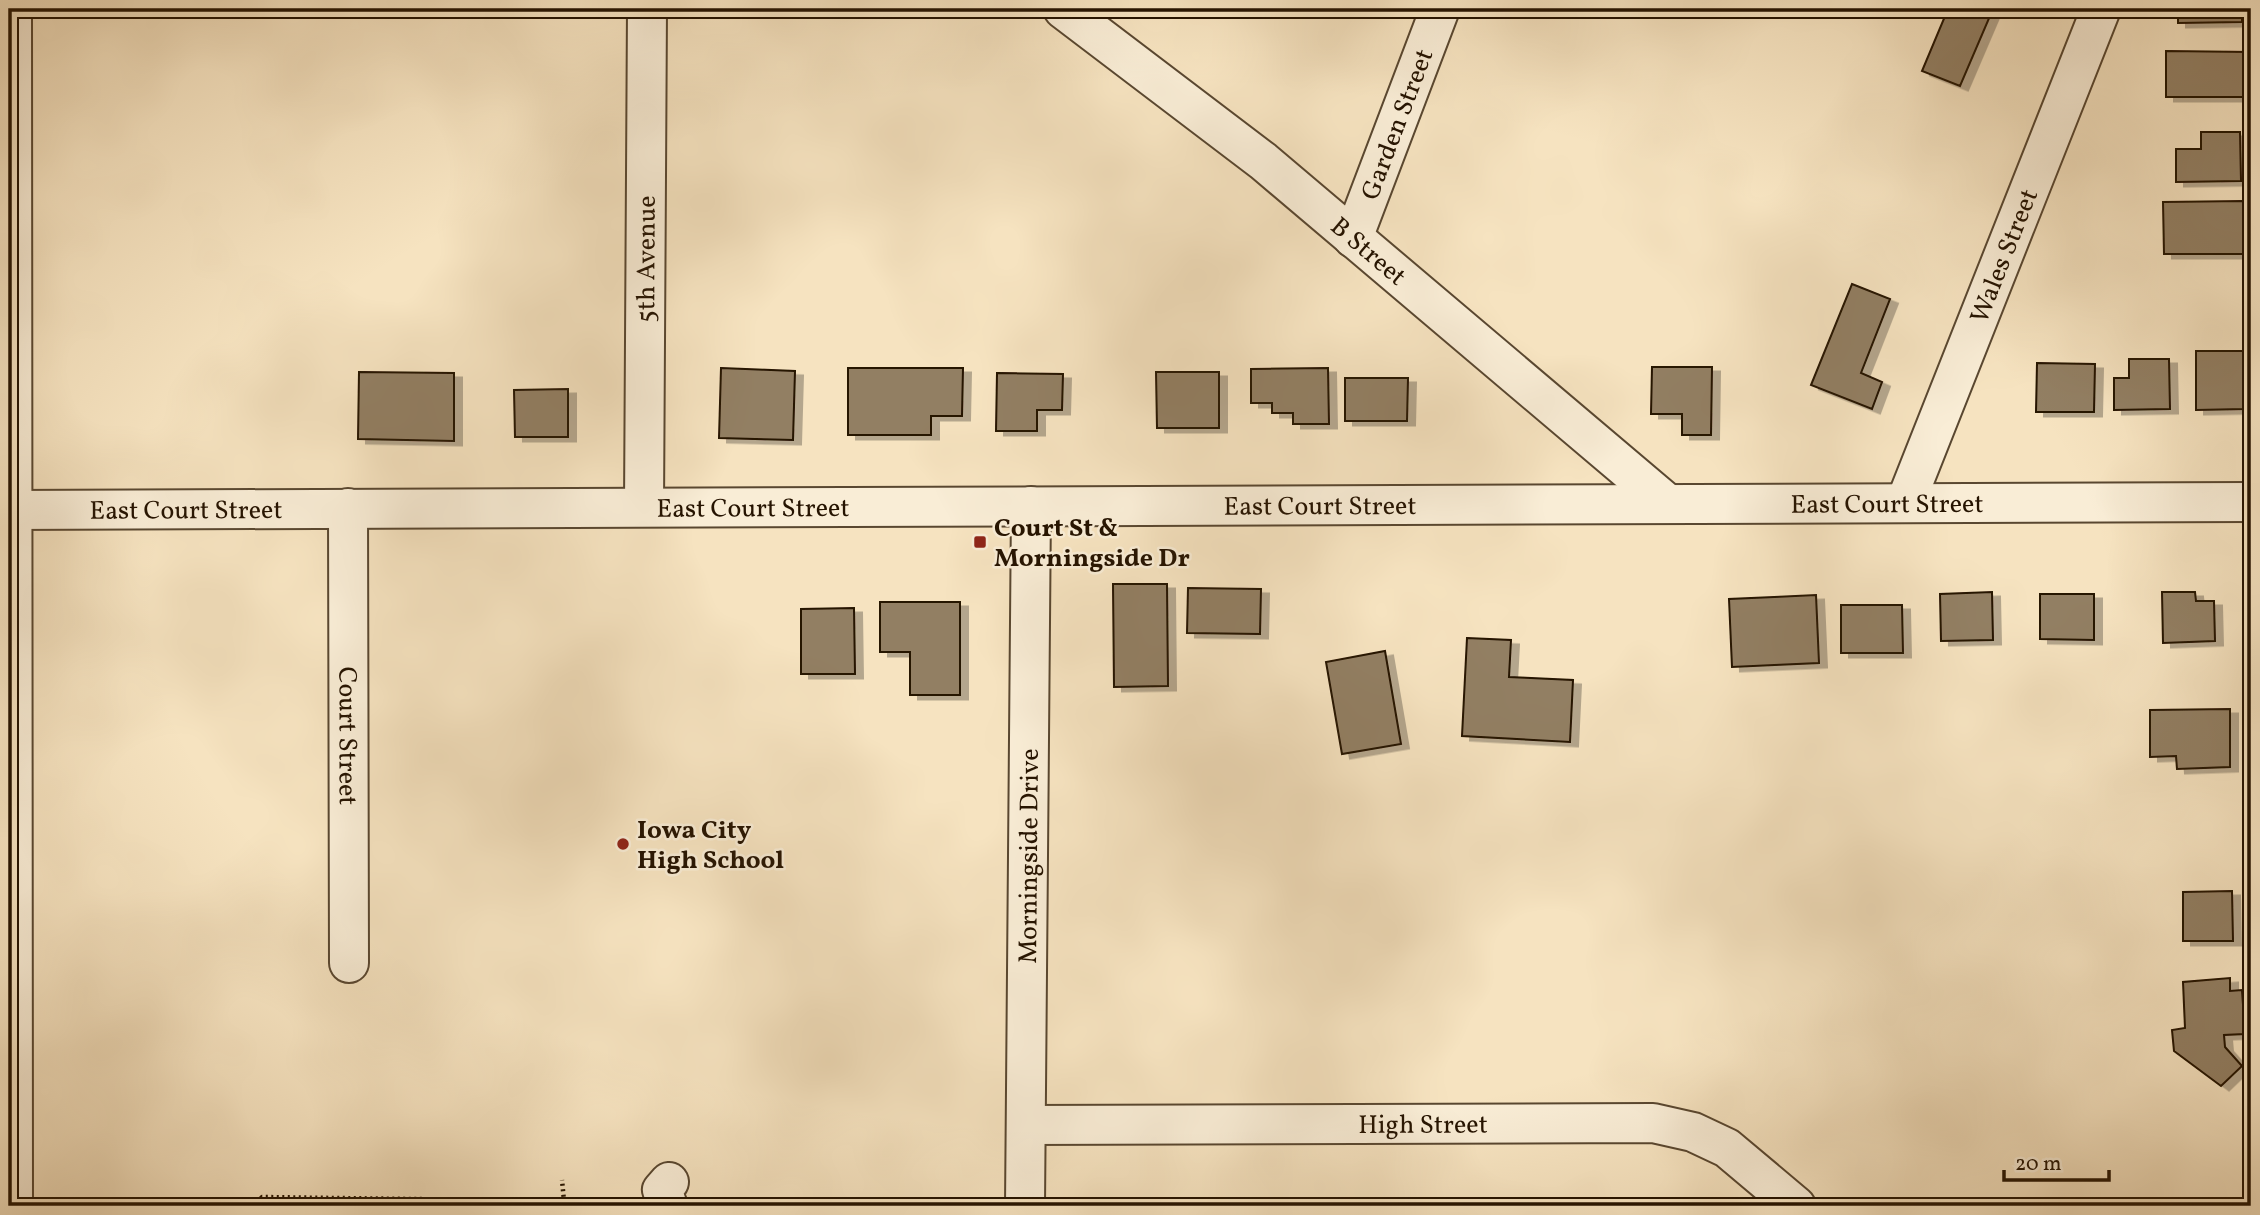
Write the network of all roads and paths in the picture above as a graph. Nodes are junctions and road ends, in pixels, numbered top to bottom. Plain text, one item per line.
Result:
1 (12, 9) edge
2 (646, 9) edge
3 (1063, 9) edge
4 (1440, 9) edge
5 (2101, 9) edge
6 (1353, 238) junction
7 (1906, 501) junction
8 (2251, 502) edge
9 (1668, 504) junction
10 (1031, 506) junction
11 (348, 508) junction
12 (644, 508) junction
13 (10, 510) edge
14 (349, 963) dead end
15 (1026, 1125) junction
16 (562, 1180) dead end
17 (13, 1206) edge
18 (253, 1206) edge
19 (1025, 1206) edge
20 (1795, 1206) edge

1 - 13 street
2 - 12 street, 5th Avenue
3 - 6 street, B Street
4 - 6 street, Garden Street
5 - 7 street, Wales Street
6 - 9 street, B Street
7 - 8 street, East Court Street
7 - 9 street, East Court Street
9 - 10 street, East Court Street
10 - 12 street, East Court Street
10 - 15 street, Morningside Drive
11 - 12 street, East Court Street
11 - 13 street, East Court Street
11 - 14 street, Court Street
13 - 17 street
15 - 19 street, Morningside Drive
15 - 20 street, High Street
16 - 18 path

